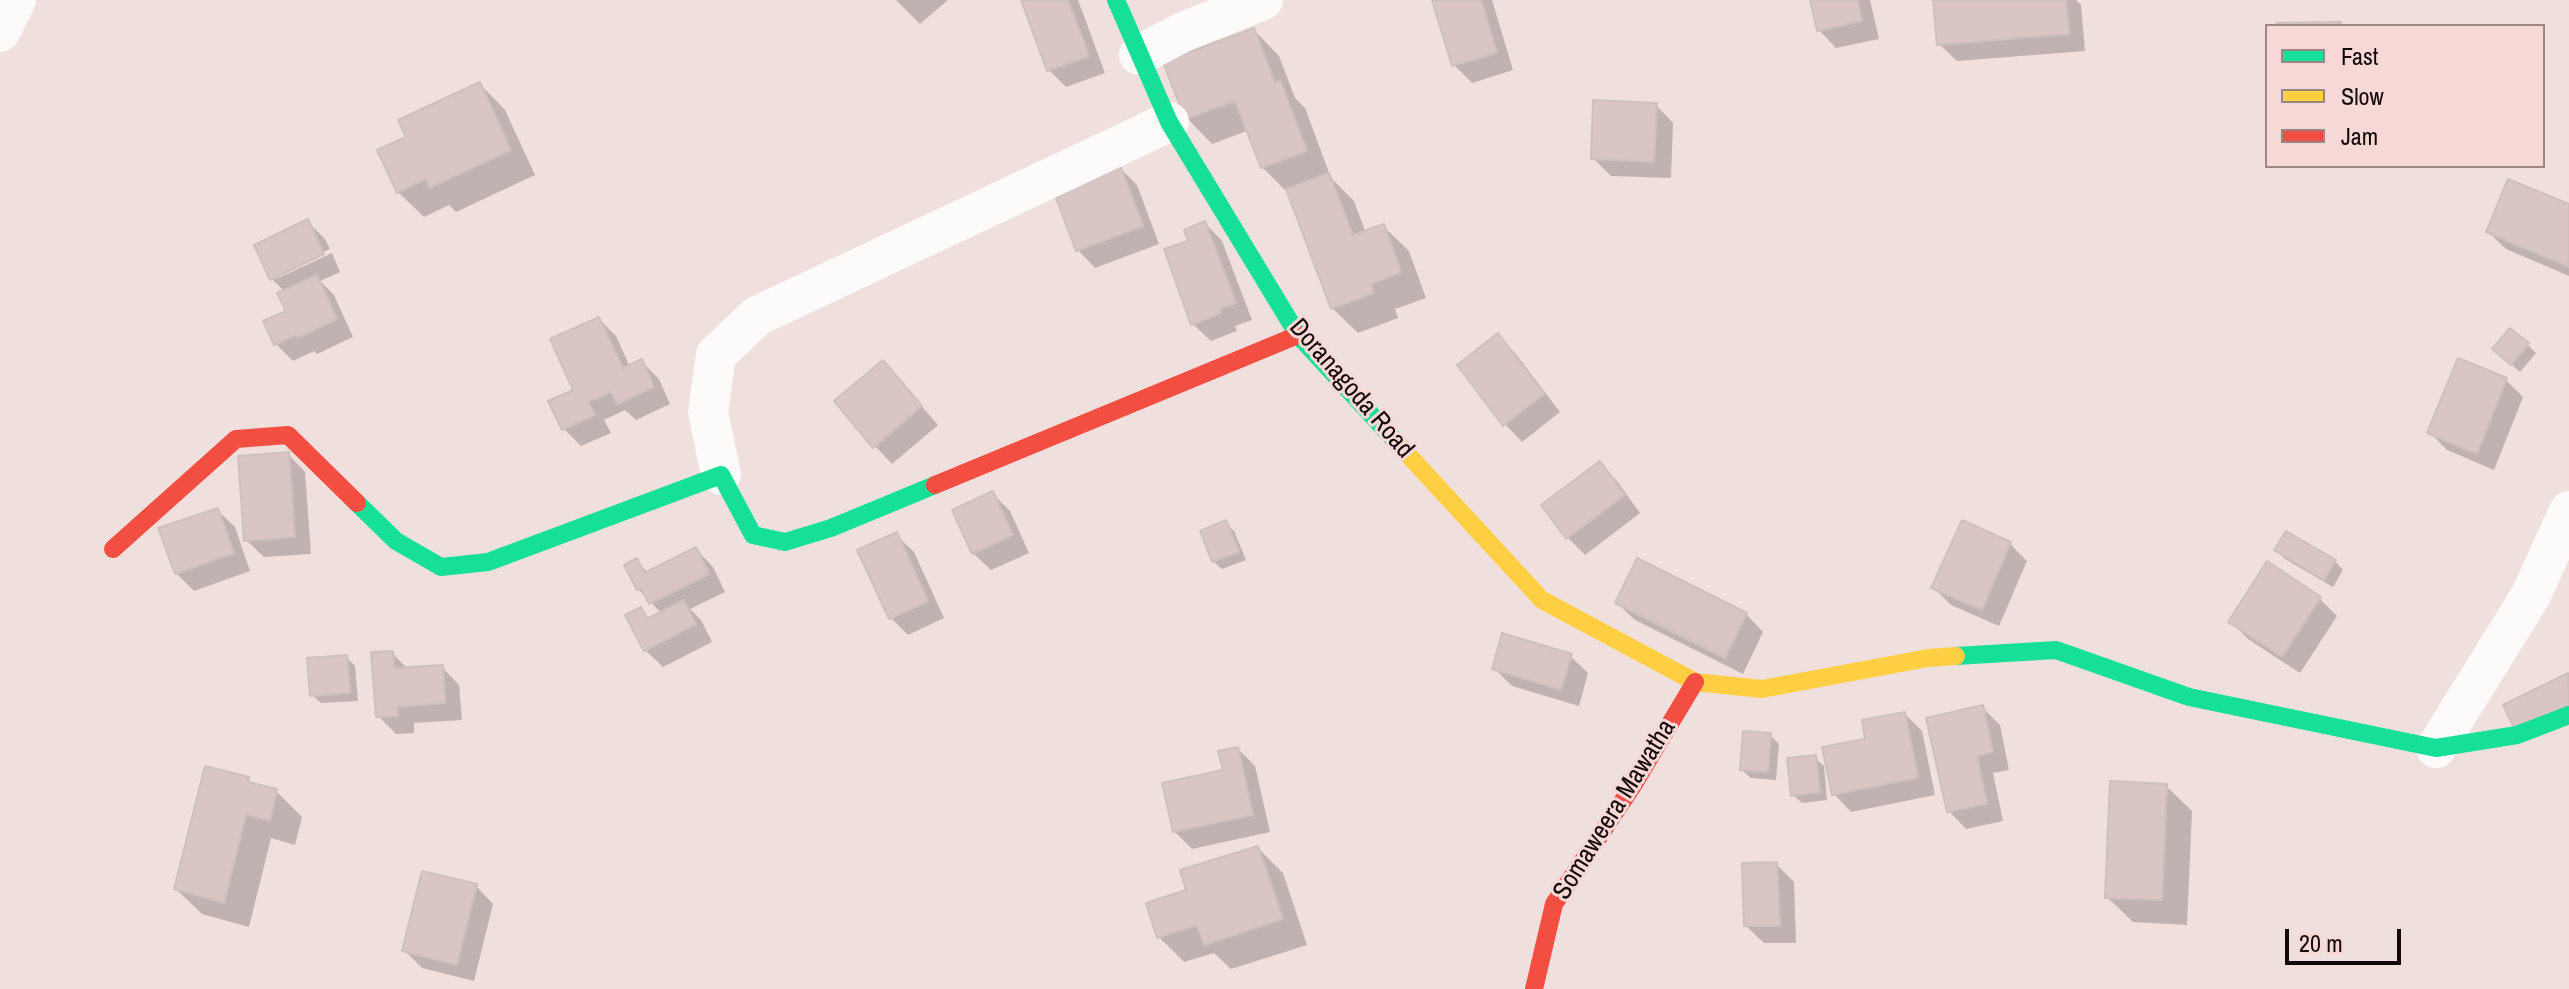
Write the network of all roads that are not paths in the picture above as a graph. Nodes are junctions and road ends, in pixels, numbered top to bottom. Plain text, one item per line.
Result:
1 (16, 0) edge
2 (1116, 0) edge
3 (1263, 0) edge
4 (0, 32) edge
5 (1139, 55) junction
6 (1169, 122) junction
7 (1298, 335) junction
8 (721, 475) junction
9 (2569, 511) edge
10 (113, 549) dead end
11 (1695, 682) junction
12 (2569, 715) edge
13 (2436, 748) junction
14 (1534, 989) edge

1 - 4 street
2 - 5 street, Doranagoda Road
3 - 5 street
5 - 6 street, Doranagoda Road
6 - 7 street, Doranagoda Road
6 - 8 street
7 - 8 street
7 - 11 street, Doranagoda Road
8 - 10 street
9 - 13 street
11 - 13 street
11 - 14 street, Somaweera Mawatha
12 - 13 street

